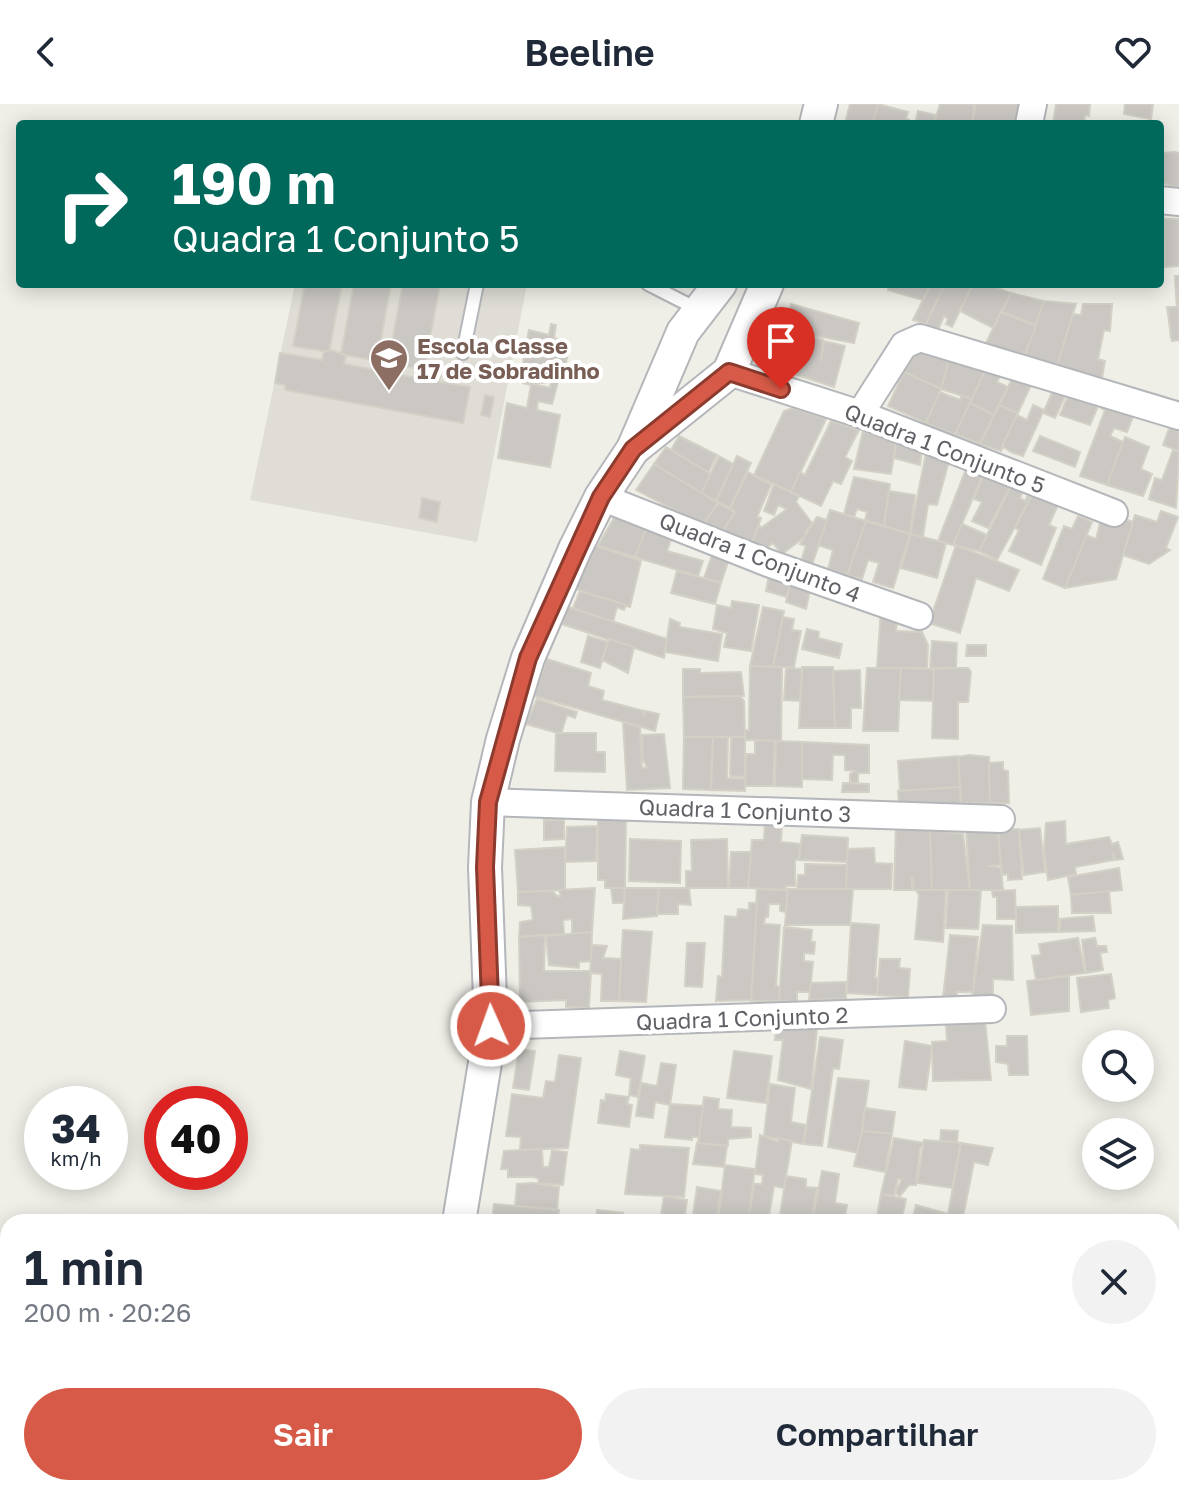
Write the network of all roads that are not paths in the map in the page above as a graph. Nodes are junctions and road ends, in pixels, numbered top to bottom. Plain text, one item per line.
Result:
1 (476, 288) edge
2 (656, 288) edge
3 (717, 288) edge
4 (765, 288) edge
5 (699, 310) junction
6 (750, 329) junction
7 (463, 353) dead end
8 (664, 371) junction
9 (718, 382) junction
10 (860, 414) junction
11 (1179, 416) edge
12 (633, 449) junction
13 (601, 497) junction
14 (1114, 513) dead end
15 (919, 616) dead end
16 (488, 802) junction
17 (1001, 819) dead end
18 (992, 1009) dead end
19 (491, 1026) junction
20 (460, 1214) edge

1 - 7 lane
2 - 5 lane
3 - 5 street
4 - 6 street
5 - 6 street
5 - 8 street
6 - 9 street
8 - 9 street
8 - 12 street
9 - 10 street, Quadra 1 Conjunto 5
9 - 12 street
10 - 11 street
10 - 14 street, Quadra 1 Conjunto 5
12 - 13 street
13 - 15 street, Quadra 1 Conjunto 4
13 - 16 street
16 - 17 street, Quadra 1 Conjunto 3
16 - 19 street
18 - 19 street, Quadra 1 Conjunto 2
19 - 20 street

